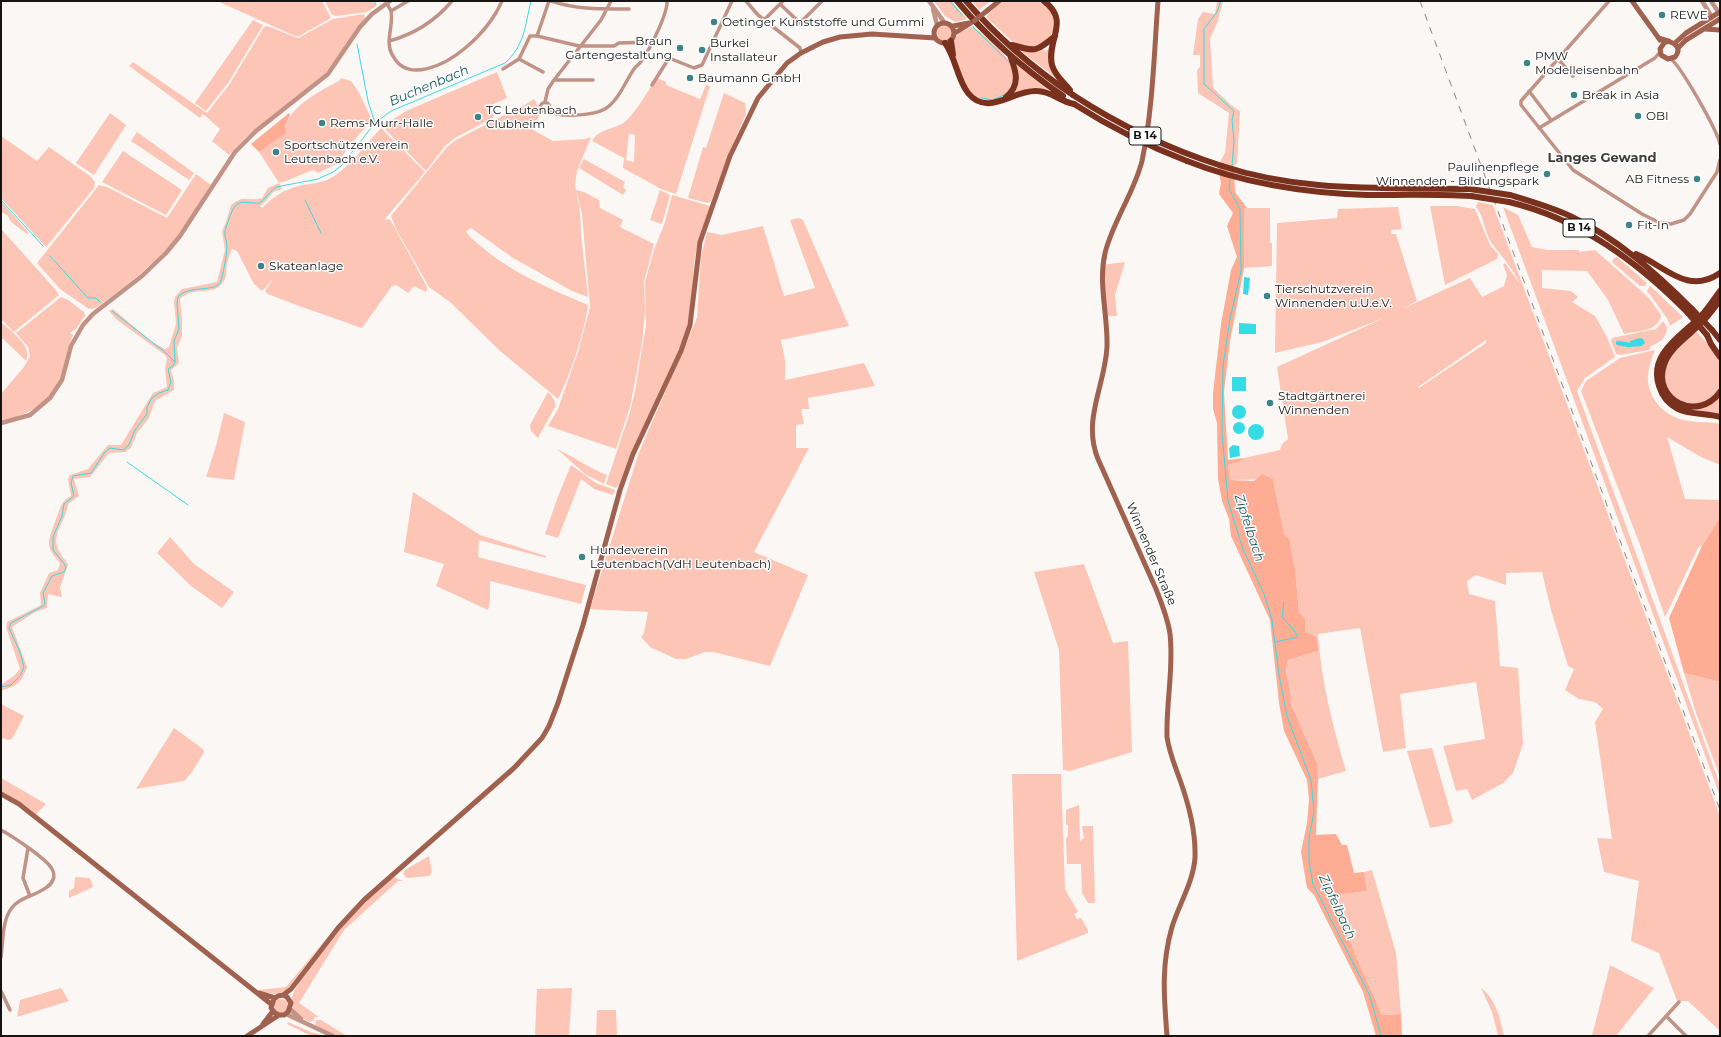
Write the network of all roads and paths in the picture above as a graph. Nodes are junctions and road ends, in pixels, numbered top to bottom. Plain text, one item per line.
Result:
1 (408, 1) edge
2 (452, 1) edge
3 (502, 1) edge
4 (550, 1) edge
5 (611, 1) edge
6 (667, 1) edge
7 (732, 1) edge
8 (746, 1) edge
9 (783, 1) edge
10 (822, 1) edge
11 (957, 1) edge
12 (966, 1) edge
13 (998, 1) edge
14 (1044, 1) edge
15 (1158, 1) edge
16 (1609, 1) edge
17 (1632, 1) edge
18 (1702, 1) edge
19 (388, 2) edge
20 (929, 2) edge
21 (1712, 3) edge
22 (780, 4) junction
23 (1720, 6) edge
24 (607, 9) junction
25 (629, 9) dead end
26 (391, 11) junction
27 (1720, 13) edge
28 (1716, 19) edge
29 (764, 20) junction
30 (944, 22) junction
31 (937, 25) junction
32 (953, 26) junction
33 (965, 26) junction
34 (1702, 29) junction
35 (1720, 29) edge
36 (934, 32) junction
37 (955, 33) junction
38 (537, 36) junction
39 (915, 36) junction
40 (1055, 36) junction
41 (936, 38) junction
42 (1659, 38) junction
43 (389, 40) junction
44 (1669, 41) junction
45 (652, 42) junction
46 (948, 42) junction
47 (1675, 43) junction
48 (1008, 44) junction
49 (1662, 45) junction
50 (579, 46) junction
51 (1678, 48) junction
52 (801, 53) junction
53 (1009, 54) junction
54 (1678, 54) junction
55 (1662, 55) junction
56 (519, 59) junction
57 (1558, 59) junction
58 (1671, 59) junction
59 (1677, 64) junction
60 (503, 69) dead end
61 (543, 72) dead end
62 (1573, 76) dead end
63 (554, 80) junction
64 (593, 80) dead end
65 (652, 85) dead end
66 (1529, 91) junction
67 (1004, 99) junction
68 (1071, 101) junction
69 (545, 102) junction
70 (548, 110) junction
71 (1551, 120) junction
72 (1539, 128) junction
73 (1720, 144) edge
74 (1720, 160) edge
75 (1510, 198) junction
76 (1627, 251) junction
77 (1720, 273) edge
78 (1720, 291) edge
79 (1720, 300) edge
80 (1690, 311) junction
81 (1710, 332) junction
82 (1720, 340) edge
83 (1720, 350) edge
84 (1720, 357) edge
85 (1720, 392) edge
86 (1720, 417) edge
87 (1, 423) edge
88 (1, 794) edge
89 (1, 830) edge
90 (28, 848) junction
91 (30, 896) junction
92 (1, 957) edge
93 (296, 982) junction
94 (1, 990) edge
95 (258, 993) junction
96 (283, 996) junction
97 (275, 998) junction
98 (289, 999) junction
99 (1679, 1002) dead end
100 (271, 1004) junction
101 (290, 1009) junction
102 (10, 1010) dead end
103 (273, 1011) junction
104 (286, 1014) junction
105 (278, 1015) junction
106 (1666, 1016) junction
107 (306, 1022) junction
108 (262, 1027) junction
109 (247, 1036) edge
110 (333, 1036) edge
111 (1167, 1036) edge
112 (1648, 1036) edge
113 (1686, 1036) edge

1 - 26 street
2 - 43 street
3 - 43 street
4 - 24 street
4 - 38 street
5 - 24 street
6 - 45 street
7 - 65 street
8 - 29 street
9 - 22 street
10 - 22 street
11 - 53 highway, B 14
12 - 48 highway, B 14
13 - 33 main road, bridge
14 - 40 highway
15 - 111 main road, Winnender Straße
16 - 57 street
17 - 42 main road
18 - 28 street
19 - 26 street
19 - 87 street
20 - 30 street
20 - 31 street
21 - 23 street
21 - 27 street
22 - 29 street
24 - 25 street
24 - 50 street
26 - 43 street
27 - 28 main road
28 - 34 main road
28 - 35 main road
28 - 47 main road
29 - 52 street
30 - 31 main road
30 - 32 main road
31 - 36 main road
32 - 33 main road
32 - 37 main road
33 - 37 main road
34 - 35 main road
34 - 51 main road
36 - 39 main road
36 - 41 main road
37 - 46 main road
38 - 50 street
38 - 56 street
39 - 41 main road
39 - 52 main road
40 - 48 highway
40 - 68 highway
41 - 46 main road
42 - 44 main road
42 - 49 main road
44 - 47 main road
44 - 49 main road
45 - 50 street
45 - 70 street
46 - 67 highway
47 - 51 main road
48 - 68 highway, B 14
49 - 55 main road
50 - 63 street
51 - 54 main road
52 - 93 main road
53 - 67 highway
53 - 68 highway, B 14
54 - 58 main road
54 - 59 street
55 - 58 main road
55 - 71 street
56 - 60 street
56 - 61 street
57 - 62 street
57 - 66 street
58 - 59 street
59 - 73 street
63 - 64 street
63 - 69 street
66 - 71 street
66 - 72 street
67 - 68 highway
68 - 75 highway, B 14, bridge
69 - 70 street
69 - 70 street
71 - 72 street
72 - 74 street
75 - 76 highway, B 14
75 - 80 highway, B 14
76 - 77 highway
76 - 80 highway, B 14
78 - 86 highway
79 - 85 highway
80 - 81 highway, B 14, bridge
81 - 82 highway, B 14
81 - 83 highway, B 14
81 - 84 highway
88 - 95 main road
89 - 90 street
90 - 91 street
90 - 91 street
91 - 92 street
93 - 96 main road
93 - 98 main road
94 - 102 street
95 - 97 main road
95 - 100 main road
96 - 97 main road
96 - 98 main road
97 - 100 main road
98 - 101 main road
99 - 106 street
100 - 103 main road
101 - 104 main road
101 - 107 street
103 - 105 main road
103 - 108 main road
104 - 105 main road
104 - 107 street
105 - 108 main road
106 - 112 street
106 - 113 street
107 - 110 street
108 - 109 main road

